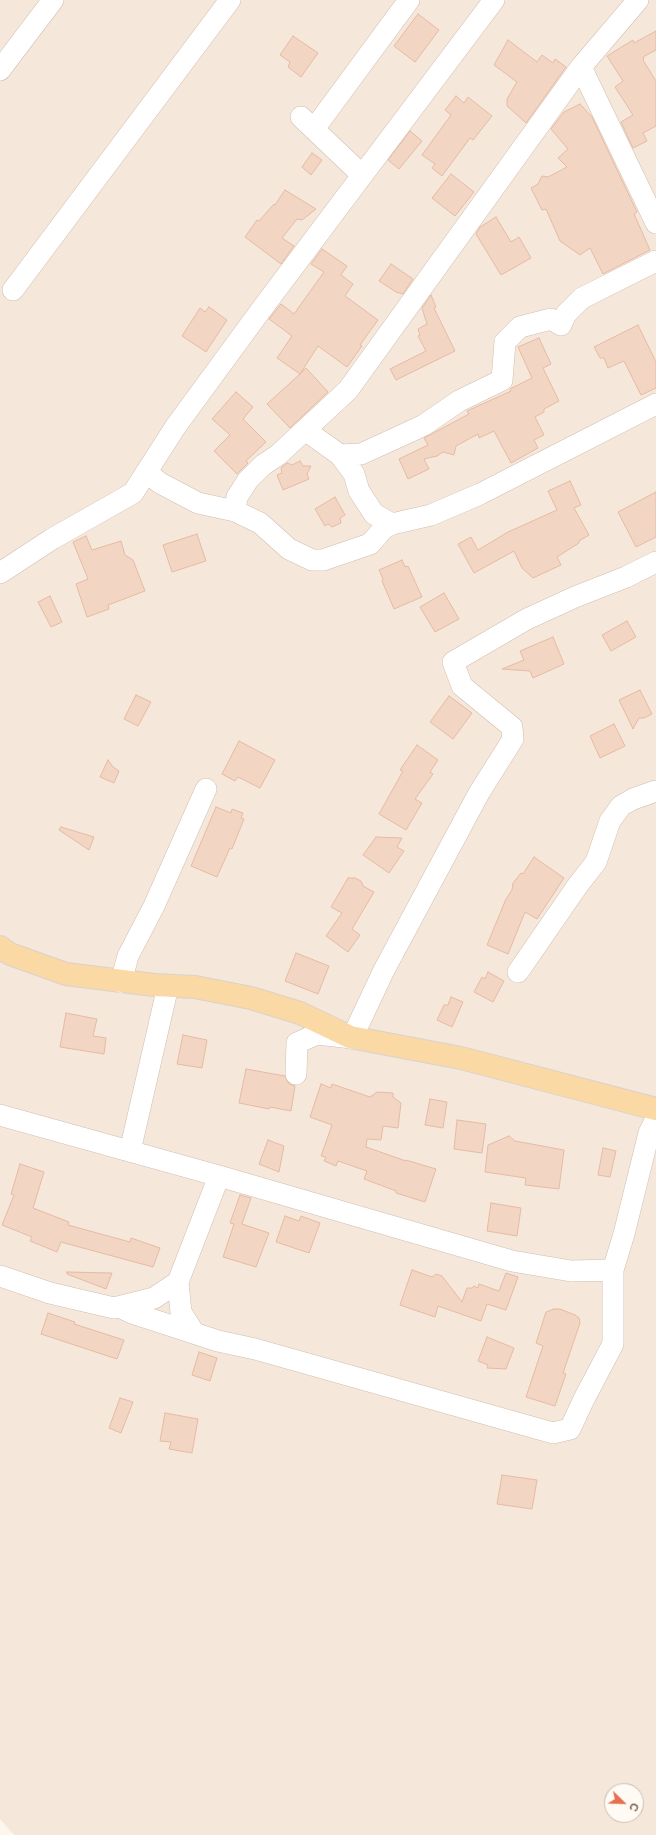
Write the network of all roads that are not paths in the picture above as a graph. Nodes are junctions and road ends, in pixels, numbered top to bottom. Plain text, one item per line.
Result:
1 (53, 0) edge
2 (230, 0) edge
3 (409, 0) edge
4 (494, 0) edge
5 (638, 0) edge
6 (581, 67) junction
7 (0, 70) edge
8 (362, 175) junction
9 (656, 223) edge
10 (656, 261) edge
11 (13, 290) dead end
12 (656, 404) edge
13 (305, 430) junction
14 (340, 455) junction
15 (146, 472) junction
16 (235, 511) junction
17 (392, 524) junction
18 (656, 562) edge
19 (0, 573) edge
20 (206, 789) dead end
21 (656, 791) edge
22 (0, 946) edge
23 (518, 972) dead end
24 (121, 982) junction
25 (168, 986) junction
26 (352, 1038) junction
27 (296, 1074) dead end
28 (656, 1109) edge
29 (0, 1115) edge
30 (656, 1119) edge
31 (130, 1151) junction
32 (219, 1176) junction
33 (613, 1270) junction
34 (0, 1276) edge
35 (178, 1282) junction
36 (119, 1306) junction
37 (194, 1333) junction

1 - 7 street
2 - 11 street
3 - 8 street
4 - 8 street
5 - 6 street
6 - 9 street
6 - 13 street
8 - 15 street
10 - 14 street
12 - 17 street
13 - 14 street
13 - 16 street
14 - 17 street
15 - 16 street
15 - 19 street
16 - 17 street
18 - 26 street
20 - 24 street
21 - 23 street
22 - 24 main road
24 - 25 main road
25 - 26 main road
25 - 31 street
26 - 27 street
26 - 28 main road
29 - 31 street
30 - 33 street
31 - 32 street
32 - 33 street
32 - 35 street
33 - 37 street
34 - 36 street
35 - 36 street
35 - 37 street
36 - 37 street

